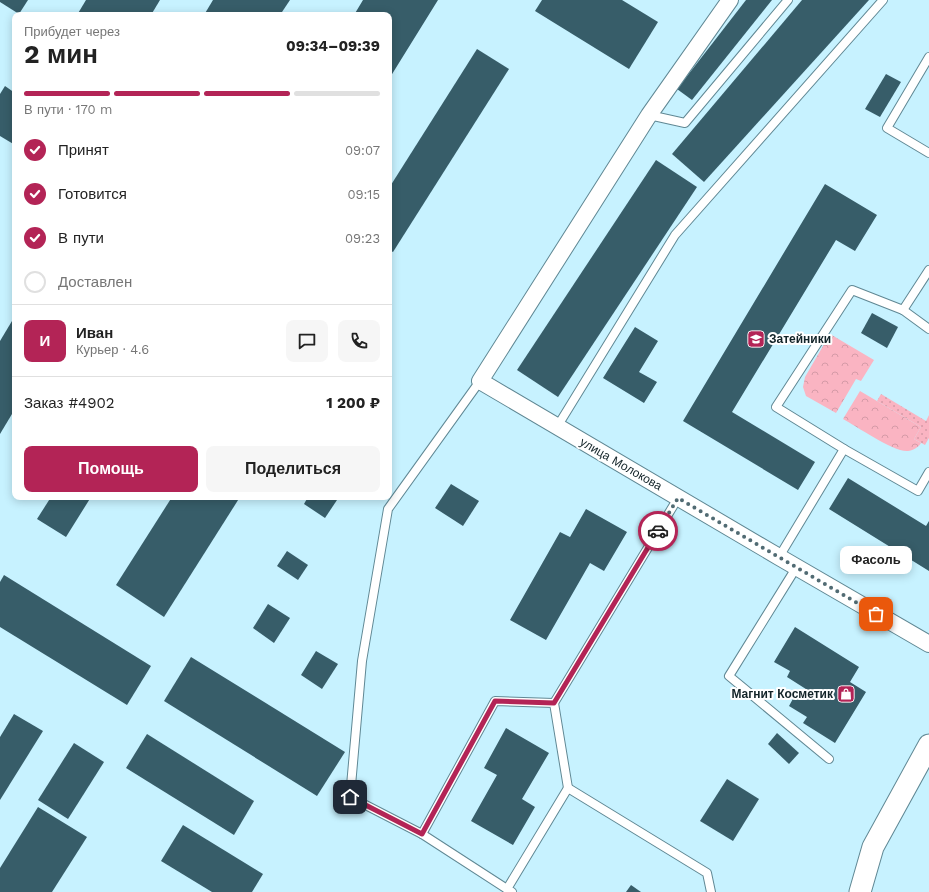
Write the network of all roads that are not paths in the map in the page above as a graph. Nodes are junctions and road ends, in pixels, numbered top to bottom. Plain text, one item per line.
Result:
1 (730, 0) edge
2 (788, 0) edge
3 (883, 0) edge
4 (929, 57) edge
5 (649, 115) junction
6 (929, 153) edge
7 (929, 270) edge
8 (903, 310) junction
9 (929, 329) edge
10 (480, 381) junction
11 (557, 427) junction
12 (844, 449) junction
13 (929, 472) edge
14 (678, 498) junction
15 (779, 557) junction
16 (796, 568) junction
17 (929, 644) edge
18 (554, 703) junction
19 (929, 745) edge
20 (829, 759) dead end
21 (568, 788) junction
22 (422, 834) junction
23 (510, 890) edge
24 (711, 892) edge
25 (860, 892) edge

1 - 5 street
2 - 5 lane
3 - 11 lane
4 - 6 lane
5 - 10 street
7 - 8 lane
8 - 9 lane
8 - 12 lane
10 - 11 street, улица Молокова
10 - 22 lane
11 - 14 street, улица Молокова
12 - 13 lane
12 - 15 lane
14 - 15 street, улица Молокова
14 - 18 lane
15 - 16 street, улица Молокова
16 - 17 street, улица Молокова
16 - 20 lane
18 - 21 lane
18 - 22 lane
19 - 25 street
21 - 23 lane
21 - 24 lane
22 - 23 lane

